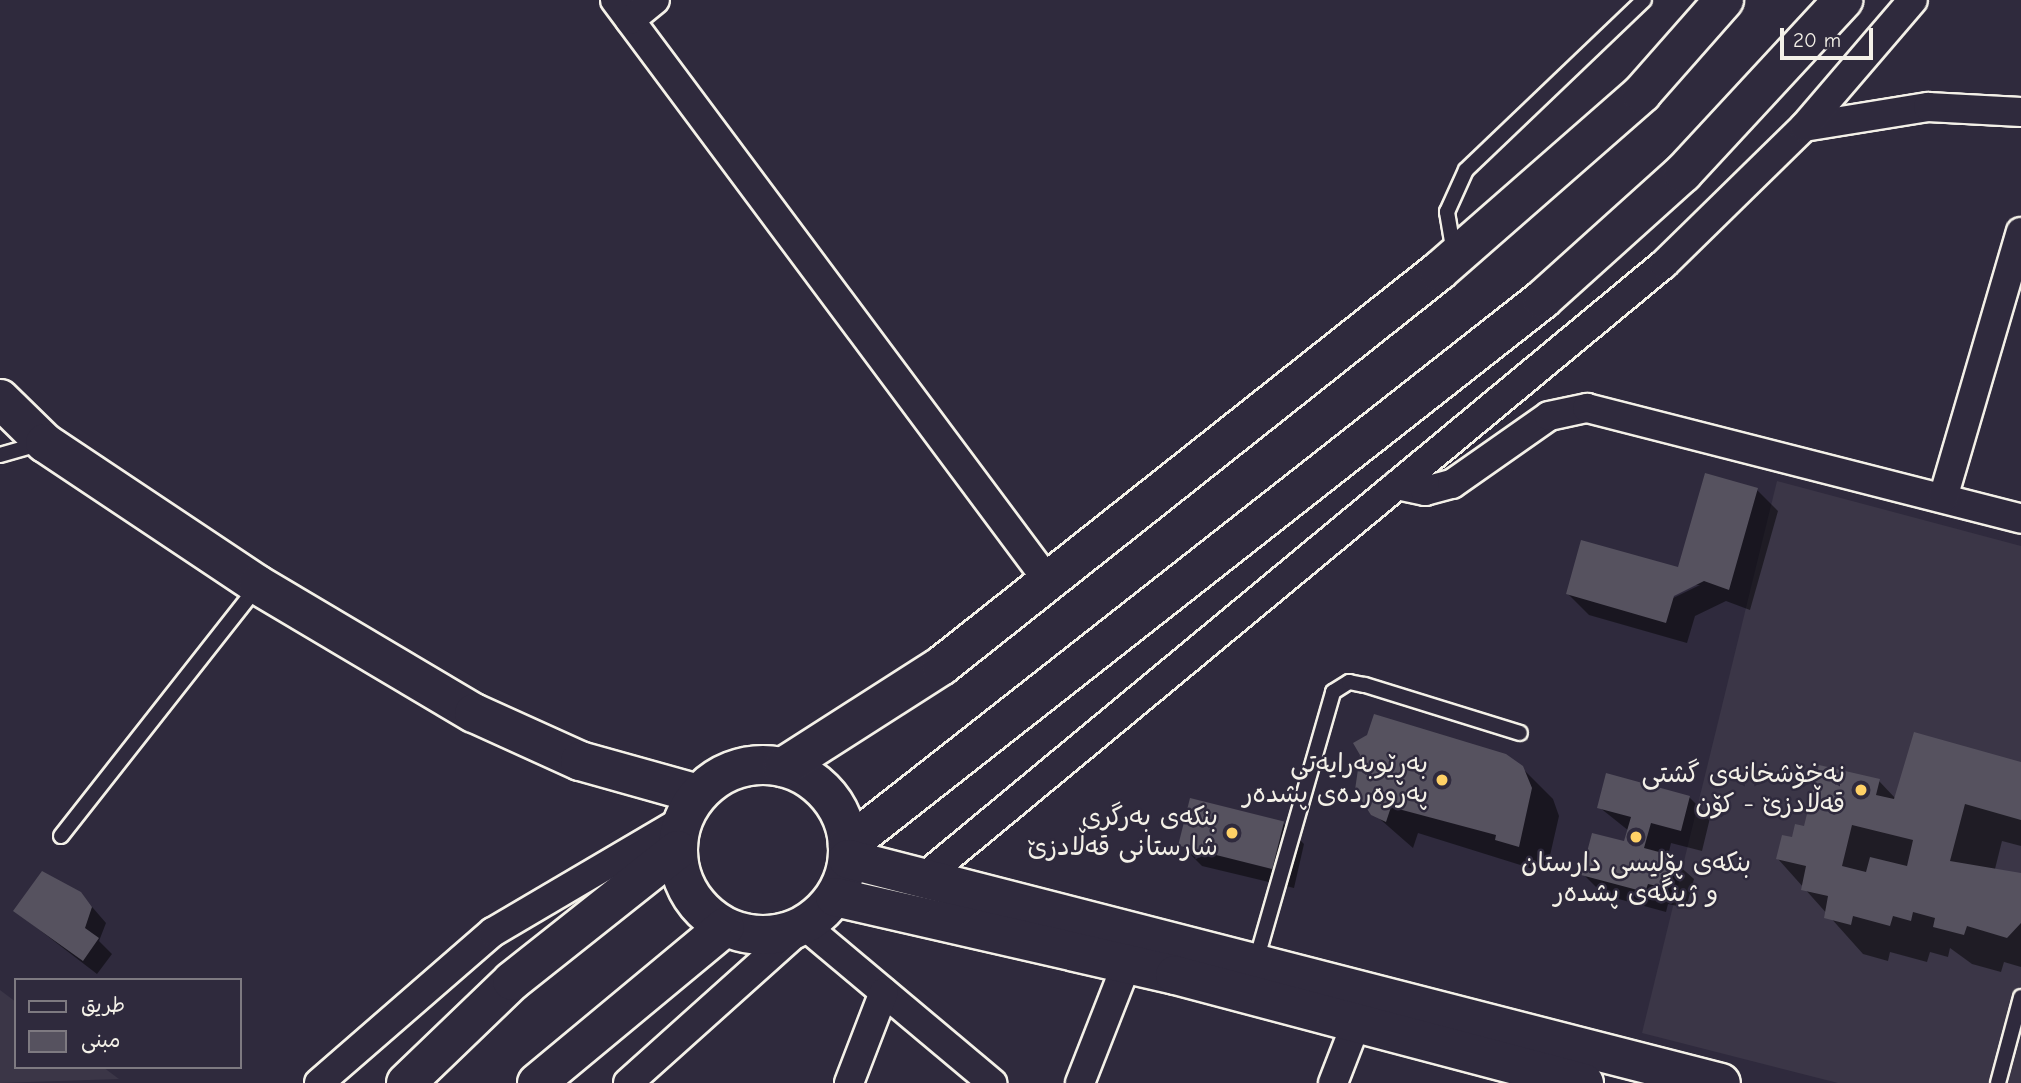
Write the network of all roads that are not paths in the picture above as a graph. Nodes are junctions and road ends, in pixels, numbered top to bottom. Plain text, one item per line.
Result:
1 (655, 0) edge
2 (1644, 0) edge
3 (1724, 0) edge
4 (1843, 0) edge
5 (1913, 0) edge
6 (622, 10) edge
7 (2021, 112) edge
8 (1804, 127) junction
9 (2021, 232) edge
10 (1455, 257) junction
11 (2014, 280) edge
12 (0, 399) edge
13 (45, 443) junction
14 (0, 455) edge
15 (1397, 485) junction
16 (1943, 498) junction
17 (2021, 519) edge
18 (1048, 581) junction
19 (258, 585) junction
20 (1520, 733) dead end
21 (783, 767) junction
22 (686, 821) junction
23 (61, 836) dead end
24 (848, 852) junction
25 (923, 878) junction
26 (835, 897) junction
27 (804, 925) junction
28 (725, 927) junction
29 (1179, 959) junction
30 (1256, 961) junction
31 (1126, 962) junction
32 (884, 992) junction
33 (2021, 997) edge
34 (1357, 1021) junction
35 (319, 1083) edge
36 (406, 1083) edge
37 (537, 1083) edge
38 (628, 1083) edge
39 (849, 1083) edge
40 (992, 1083) edge
41 (1080, 1083) edge
42 (1333, 1083) edge
43 (1583, 1083) edge
44 (1721, 1083) edge
45 (1998, 1083) edge

1 - 6 street
2 - 10 lane
3 - 10 main road
4 - 24 main road
5 - 8 street
6 - 18 street
7 - 8 street
8 - 15 street
9 - 11 street
10 - 18 main road
11 - 16 street
12 - 13 main road
13 - 14 lane
13 - 19 main road
15 - 16 street
15 - 25 street
16 - 17 street
18 - 21 main road
19 - 22 main road
19 - 23 lane
20 - 30 lane
21 - 22 main road
21 - 24 main road
22 - 28 main road
22 - 35 street
22 - 36 main road
24 - 25 main road
24 - 26 main road
25 - 29 main road
26 - 27 main road
26 - 31 main road
27 - 28 main road
27 - 32 street
27 - 38 street
28 - 37 main road
29 - 30 main road
29 - 31 main road
29 - 34 main road
30 - 44 main road
31 - 41 street
32 - 39 street
32 - 40 street
33 - 45 lane
34 - 42 street
34 - 43 main road

